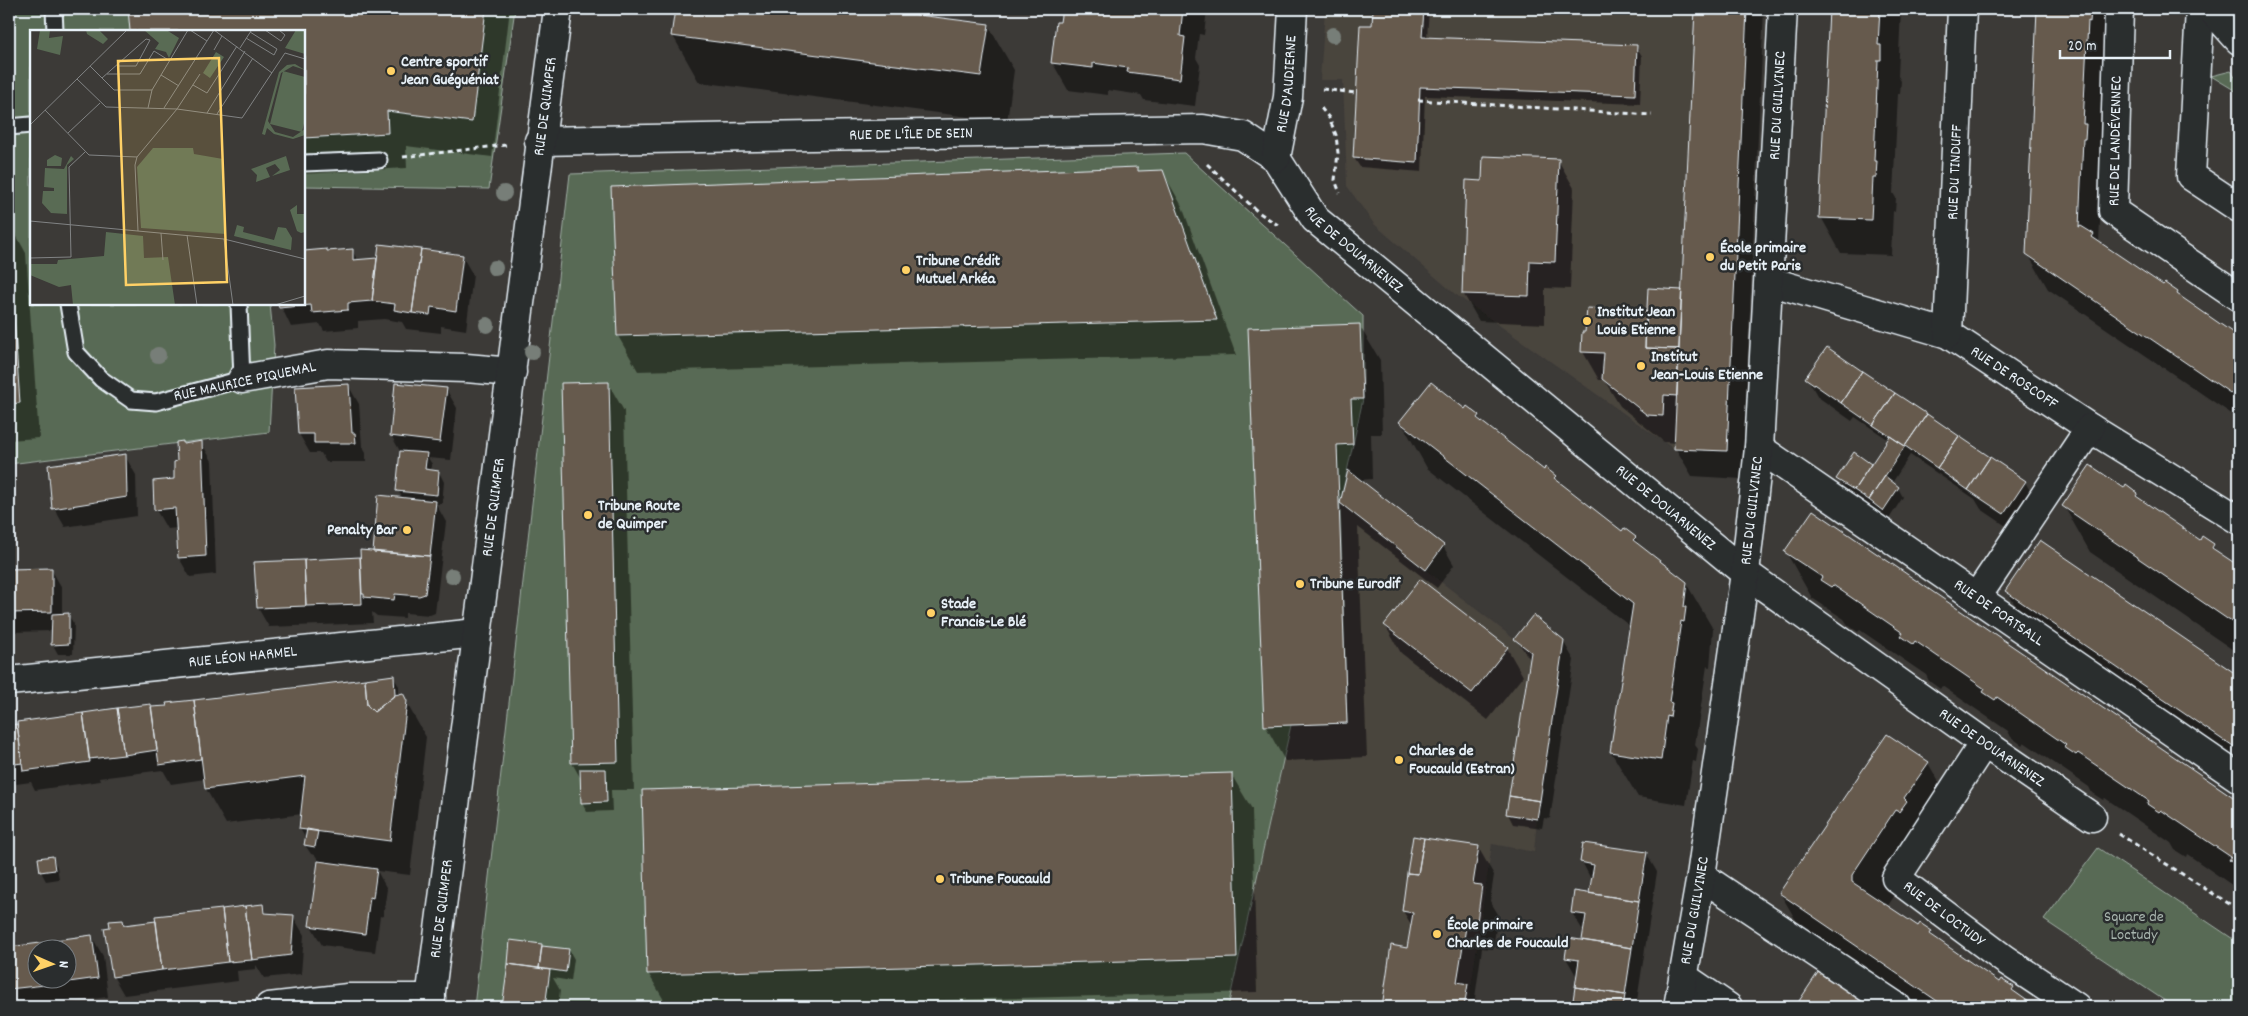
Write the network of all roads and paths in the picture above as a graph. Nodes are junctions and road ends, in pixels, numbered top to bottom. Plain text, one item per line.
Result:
1 (54, 9) edge
2 (558, 9) edge
3 (1293, 9) edge
4 (1783, 9) edge
5 (1962, 9) edge
6 (2119, 9) edge
7 (2200, 9) edge
8 (2211, 9) edge
9 (55, 30) edge
10 (2239, 40) edge
11 (1418, 100) dead end
12 (1652, 115) dead end
13 (30, 125) edge
14 (9, 127) edge
15 (539, 141) junction
16 (1276, 158) junction
17 (379, 160) joint
18 (305, 163) edge
19 (2239, 208) edge
20 (1769, 281) junction
21 (2239, 298) edge
22 (68, 305) edge
23 (239, 305) edge
24 (1948, 334) junction
25 (512, 372) junction
26 (242, 379) junction
27 (2090, 428) junction
28 (1759, 448) junction
29 (2238, 515) edge
30 (1745, 572) junction
31 (1976, 598) junction
32 (477, 633) junction
33 (9, 681) edge
34 (1984, 743) junction
35 (2239, 778) edge
36 (2092, 817) joint
37 (1701, 876) junction
38 (2239, 910) edge
39 (1684, 977) junction
40 (430, 1003) edge
41 (269, 1007) edge
42 (1678, 1007) edge
43 (1728, 1007) edge
44 (1897, 1007) edge
45 (2076, 1007) edge

1 - 9 lane
2 - 15 street, RUE DE QUIMPER
3 - 16 street, RUE D'AUDIERNE
4 - 20 street, RUE DU GUILVINEC
5 - 24 street, RUE DU TINDUFF
6 - 21 street, RUE DE LANDÉVENNEC
7 - 19 street
8 - 10 street
11 - 12 path
13 - 14 lane
15 - 16 street, RUE DE L'ÎLE DE SEIN
15 - 17 path
15 - 25 street, RUE DE QUIMPER
16 - 30 street, RUE DE DOUARNENEZ
17 - 18 lane
20 - 24 street, RUE DE ROSCOFF
20 - 28 street, RUE DU GUILVINEC
22 - 26 lane, RUE MAURICE PIQUEMAL
23 - 26 lane
24 - 27 street, RUE DE ROSCOFF
25 - 26 street, RUE MAURICE PIQUEMAL
25 - 32 street, RUE DE QUIMPER
27 - 29 street, RUE DE ROSCOFF
27 - 31 street
28 - 30 street, RUE DU GUILVINEC
28 - 31 street, RUE DE PORTSALL
30 - 34 street, RUE DE DOUARNENEZ
30 - 37 street, RUE DU GUILVINEC
31 - 35 street, RUE DE PORTSALL
32 - 33 street, RUE LÉON HARMEL
32 - 40 street, RUE DE QUIMPER
34 - 36 street, RUE DE DOUARNENEZ
34 - 45 street, RUE DE LOCTUDY
36 - 38 path
37 - 39 street, RUE DU GUILVINEC
37 - 44 street
39 - 42 street, RUE DU GUILVINEC
39 - 43 street
40 - 41 street

